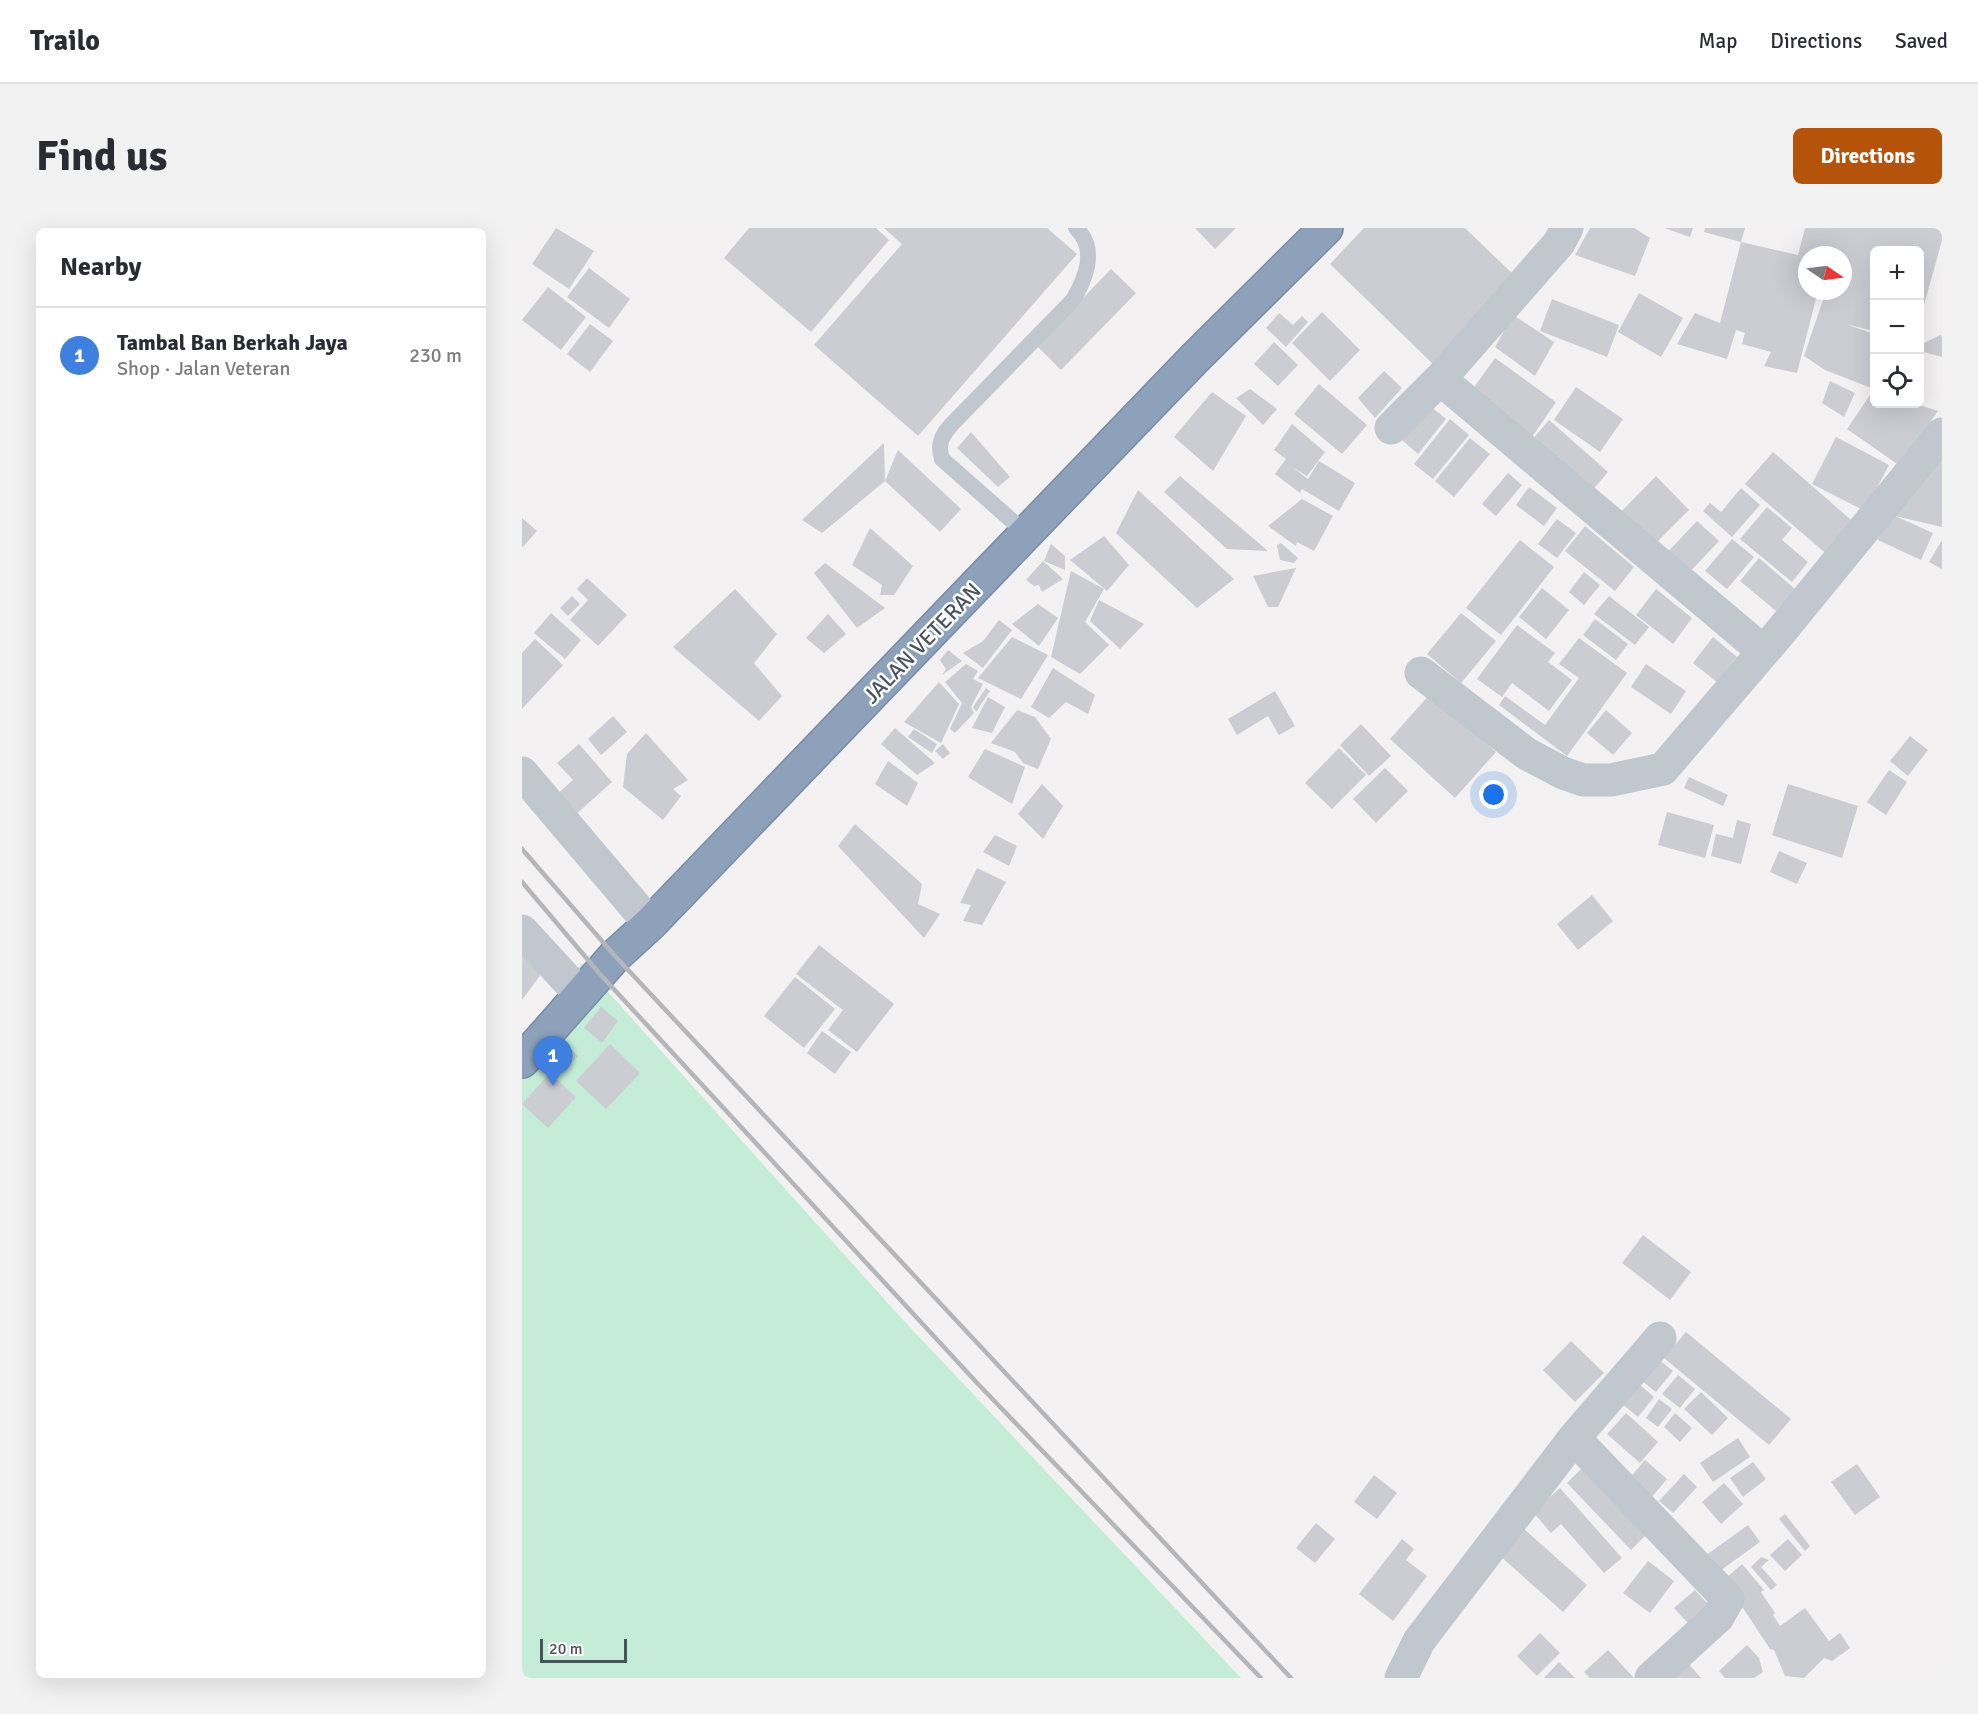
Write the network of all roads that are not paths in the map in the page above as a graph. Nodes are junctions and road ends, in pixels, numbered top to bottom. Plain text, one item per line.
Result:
1 (1076, 228) edge
2 (1326, 228) edge
3 (1567, 228) edge
4 (1440, 380) junction
5 (1390, 428) dead end
6 (1942, 434) edge
7 (1027, 534) junction
8 (1763, 651) junction
9 (1421, 673) dead end
10 (522, 773) edge
11 (650, 924) junction
12 (522, 931) edge
13 (580, 994) junction
14 (522, 1061) edge
15 (1660, 1338) dead end
16 (1574, 1438) junction
17 (1401, 1678) edge
18 (1651, 1678) edge

1 - 7 lane
2 - 7 highway, JALAN VETERAN
3 - 4 street
4 - 5 street
4 - 8 street
6 - 8 street
7 - 11 highway, JALAN VETERAN
8 - 9 street
10 - 11 street
11 - 13 highway, JALAN VETERAN
12 - 13 street
13 - 14 highway, JALAN VETERAN
15 - 16 street
16 - 17 street
16 - 18 street

